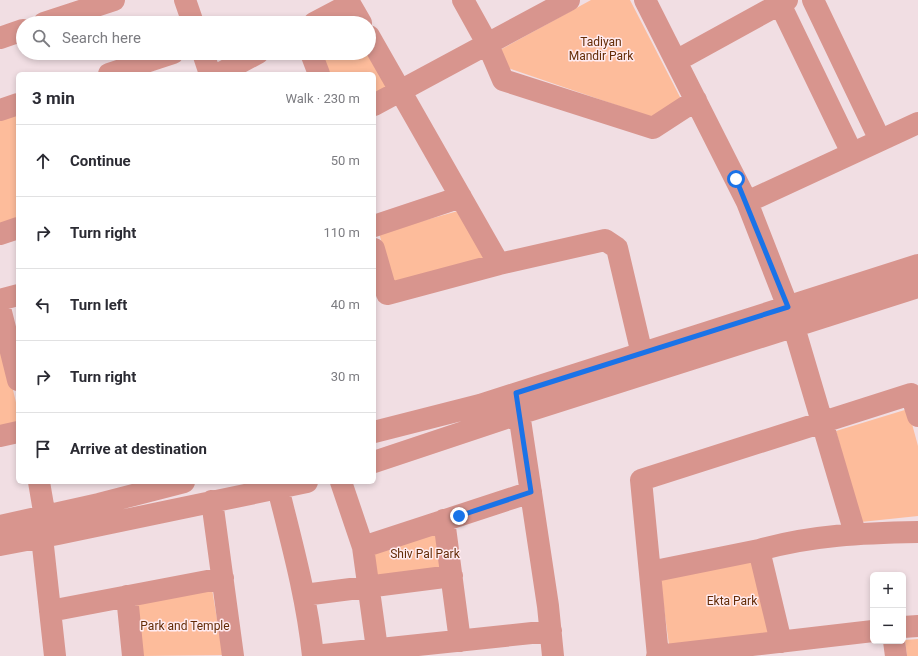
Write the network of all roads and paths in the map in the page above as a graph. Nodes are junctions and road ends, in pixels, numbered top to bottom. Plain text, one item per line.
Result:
1 (185, 0) edge
2 (463, 0) edge
3 (569, 0) edge
4 (645, 0) edge
5 (813, 0) edge
6 (105, 1) edge
7 (783, 2) edge
8 (63, 16) edge
9 (191, 16) edge
10 (327, 16) edge
11 (357, 16) edge
12 (16, 32) edge
13 (0, 38) edge
14 (488, 45) junction
15 (376, 48) edge
16 (154, 60) edge
17 (205, 60) edge
18 (245, 60) edge
19 (313, 60) edge
20 (676, 61) junction
21 (121, 72) edge
22 (209, 72) edge
23 (223, 72) edge
24 (317, 72) edge
25 (401, 91) junction
26 (696, 100) junction
27 (376, 104) edge
28 (16, 105) edge
29 (0, 110) edge
30 (918, 123) edge
31 (880, 140) junction
32 (852, 153) junction
33 (461, 197) junction
34 (747, 202) junction
35 (376, 225) edge
36 (16, 229) edge
37 (0, 234) edge
38 (376, 256) edge
39 (499, 264) junction
40 (918, 265) edge
41 (918, 287) edge
42 (16, 296) edge
43 (0, 300) edge
44 (0, 308) edge
45 (791, 317) junction
46 (642, 353) junction
47 (16, 372) edge
48 (646, 374) junction
49 (516, 393) junction
50 (520, 414) junction
51 (918, 416) edge
52 (822, 422) junction
53 (376, 431) edge
54 (16, 432) edge
55 (0, 436) edge
56 (376, 461) edge
57 (39, 484) edge
58 (178, 484) edge
59 (297, 484) edge
60 (342, 484) edge
61 (278, 488) junction
62 (531, 492) junction
63 (212, 501) junction
64 (444, 520) junction
65 (0, 526) edge
66 (43, 527) junction
67 (918, 532) edge
68 (855, 533) junction
69 (0, 545) edge
70 (362, 547) junction
71 (759, 550) junction
72 (650, 572) junction
73 (452, 576) junction
74 (223, 578) junction
75 (368, 587) junction
76 (304, 595) junction
77 (127, 596) junction
78 (50, 611) junction
79 (918, 626) edge
80 (906, 627) edge
81 (551, 631) junction
82 (870, 631) edge
83 (460, 641) junction
84 (781, 642) junction
85 (894, 644) edge
86 (378, 653) edge
87 (55, 656) edge
88 (133, 656) edge
89 (233, 656) edge
90 (313, 656) edge
91 (554, 656) edge
92 (657, 656) edge
93 (896, 656) edge

1 - 9 street
2 - 14 street
3 - 14 street
4 - 20 street
5 - 31 street
6 - 8 street
7 - 20 street
7 - 32 street
10 - 11 street
12 - 13 street
14 - 25 street
14 - 26 street
15 - 25 street
16 - 21 street
17 - 22 street
18 - 23 street
19 - 24 street
20 - 26 street
25 - 27 street
25 - 33 street
26 - 34 street
28 - 29 street
30 - 31 street
31 - 32 street
32 - 34 street
33 - 35 street
33 - 39 street
34 - 45 street
36 - 37 street
38 - 39 street
39 - 46 street
40 - 45 street
41 - 45 street
42 - 43 street
44 - 47 street
45 - 46 street
45 - 48 street
45 - 52 street
46 - 48 street
46 - 49 street
48 - 50 street
49 - 50 street
49 - 53 street
50 - 56 street
50 - 62 street
51 - 52 street
52 - 68 street
52 - 72 street
54 - 55 street
57 - 66 street
58 - 66 street
59 - 61 street
60 - 70 street
61 - 63 street
61 - 76 street
62 - 64 street
62 - 81 street
63 - 66 street
63 - 74 street
64 - 70 street
64 - 73 street
65 - 66 street
66 - 69 street
66 - 78 street
67 - 68 street
68 - 71 street
70 - 75 street
71 - 72 street
71 - 84 street
72 - 92 street
73 - 75 street
73 - 83 street
74 - 77 street
74 - 89 street
75 - 76 street
75 - 86 street
76 - 90 street
77 - 78 street
77 - 88 street
78 - 87 street
79 - 80 street
81 - 83 street
81 - 91 street
82 - 84 street
83 - 86 street
84 - 92 street
85 - 93 street
86 - 90 street

